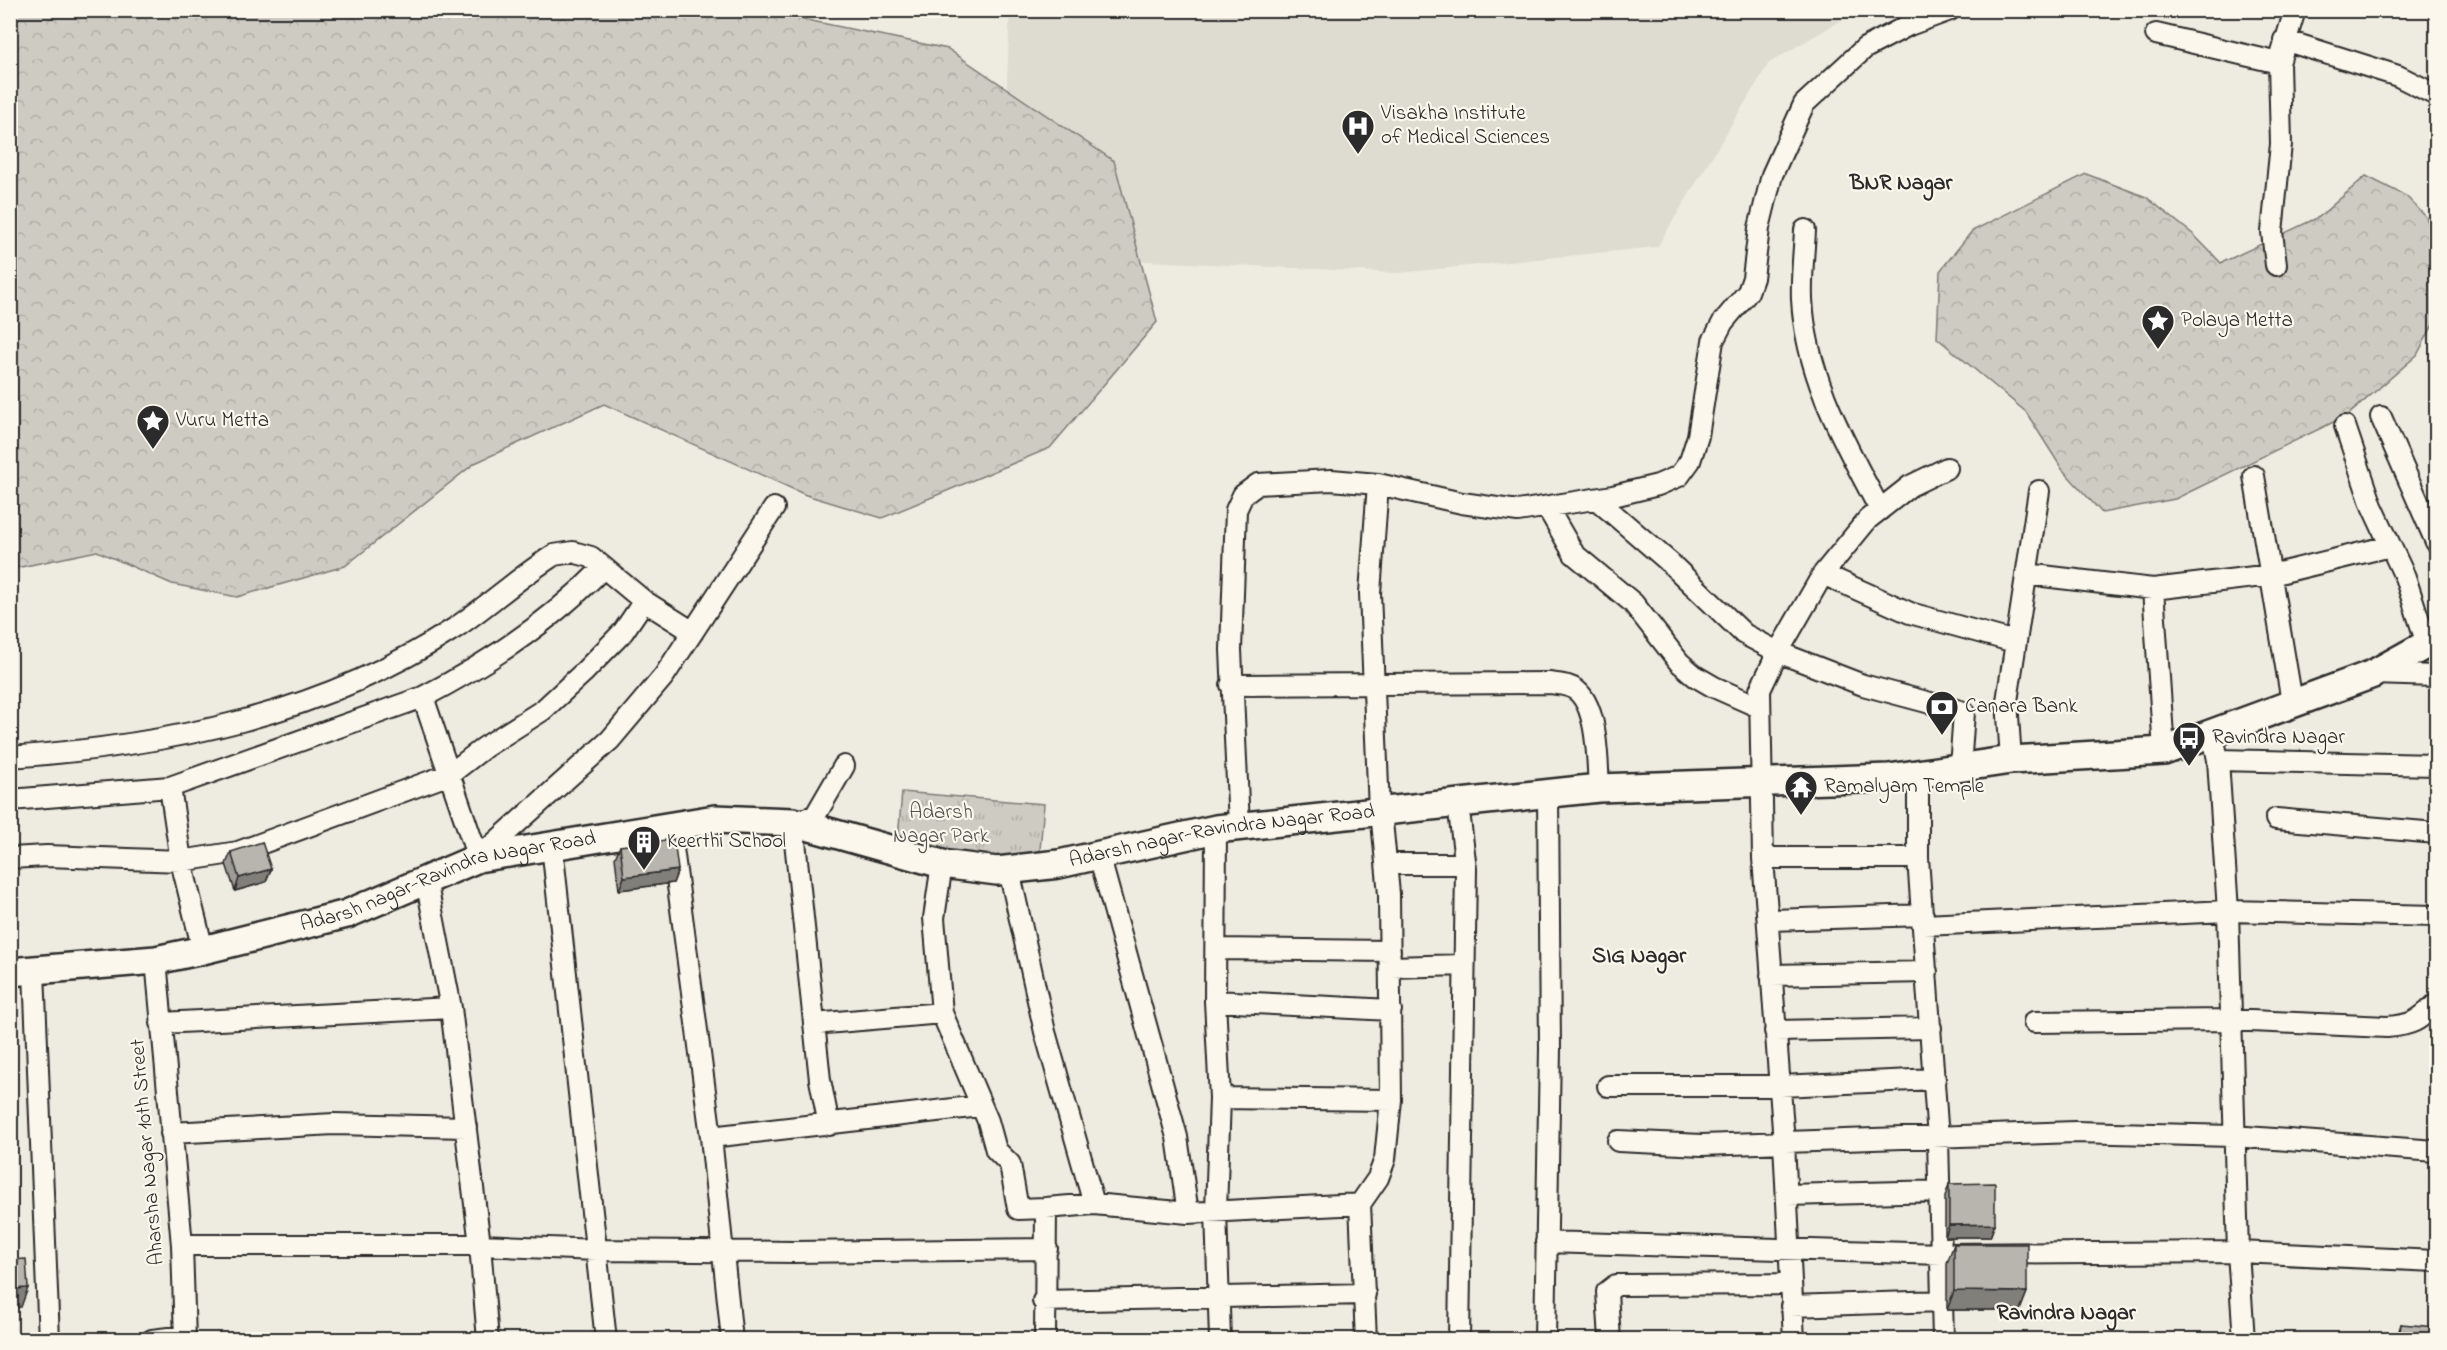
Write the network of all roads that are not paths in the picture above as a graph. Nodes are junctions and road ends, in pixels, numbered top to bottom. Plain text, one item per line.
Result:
1 (1950, 10) edge
2 (2295, 10) edge
3 (2157, 34) dead end
4 (2284, 40) junction
5 (2279, 63) junction
6 (2436, 95) edge
7 (1805, 230) dead end
8 (2276, 265) dead end
9 (2381, 417) dead end
10 (2345, 426) dead end
11 (1947, 468) dead end
12 (2254, 476) dead end
13 (1378, 484) junction
14 (2039, 491) dead end
15 (1596, 499) junction
16 (1547, 507) junction
17 (774, 508) dead end
18 (1880, 510) junction
19 (2436, 543) edge
20 (2390, 546) junction
21 (603, 568) junction
22 (1823, 574) junction
23 (2026, 574) junction
24 (2271, 575) junction
25 (2154, 589) junction
26 (644, 601) junction
27 (693, 632) junction
28 (2432, 641) edge
29 (2015, 642) junction
30 (1778, 652) junction
31 (2373, 674) junction
32 (2436, 676) edge
33 (1373, 684) junction
34 (1231, 685) junction
35 (423, 697) junction
36 (2292, 702) junction
37 (1760, 707) junction
38 (2215, 747) junction
39 (2164, 751) junction
40 (10, 757) edge
41 (2012, 760) junction
42 (2436, 765) edge
43 (844, 766) dead end
44 (1960, 768) junction
45 (1918, 773) junction
46 (450, 774) junction
47 (1762, 783) junction
48 (170, 787) junction
49 (1599, 788) junction
50 (1548, 793) junction
51 (10, 800) edge
52 (1458, 803) junction
53 (1380, 811) junction
54 (2276, 819) dead end
55 (793, 822) junction
56 (670, 827) junction
57 (1228, 827) junction
58 (2436, 833) edge
59 (552, 846) junction
60 (1099, 855) junction
61 (10, 858) edge
62 (478, 858) junction
63 (1762, 858) junction
64 (1917, 858) junction
65 (181, 861) junction
66 (942, 864) junction
67 (1386, 864) junction
68 (1465, 864) junction
69 (1009, 870) junction
70 (426, 880) junction
71 (2228, 911) junction
72 (2436, 915) edge
73 (1768, 920) junction
74 (1924, 920) junction
75 (1216, 949) junction
76 (203, 950) junction
77 (1390, 959) junction
78 (156, 960) junction
79 (1464, 965) junction
80 (22, 971) edge
81 (1927, 972) junction
82 (1771, 975) junction
83 (1215, 1001) junction
84 (2436, 1004) edge
85 (451, 1008) junction
86 (1391, 1010) junction
87 (942, 1012) junction
88 (2229, 1020) junction
89 (2034, 1022) dead end
90 (161, 1023) junction
91 (814, 1024) junction
92 (1931, 1028) junction
93 (1775, 1031) junction
94 (1935, 1079) junction
95 (1608, 1086) dead end
96 (1780, 1086) junction
97 (1220, 1098) junction
98 (1391, 1100) junction
99 (980, 1106) junction
100 (829, 1125) junction
101 (466, 1126) junction
102 (171, 1133) junction
103 (2233, 1136) junction
104 (711, 1137) junction
105 (1938, 1139) junction
106 (1618, 1141) dead end
107 (1784, 1143) junction
108 (2436, 1151) edge
109 (1940, 1191) junction
110 (1787, 1195) junction
111 (1094, 1204) junction
112 (1360, 1204) junction
113 (1046, 1208) junction
114 (1216, 1210) junction
115 (1188, 1213) junction
116 (1546, 1242) junction
117 (182, 1245) junction
118 (480, 1245) junction
119 (1047, 1249) junction
120 (1788, 1249) junction
121 (597, 1250) junction
122 (722, 1250) junction
123 (2238, 1252) junction
124 (1942, 1254) junction
125 (2436, 1261) edge
126 (1790, 1284) junction
127 (1365, 1294) junction
128 (1218, 1299) junction
129 (1043, 1301) junction
130 (1942, 1301) junction
131 (1791, 1306) junction
132 (185, 1338) edge
133 (49, 1340) edge
134 (152, 1340) edge
135 (488, 1340) edge
136 (606, 1340) edge
137 (732, 1340) edge
138 (1045, 1340) edge
139 (1220, 1340) edge
140 (1366, 1340) edge
141 (1459, 1340) edge
142 (1545, 1340) edge
143 (1610, 1340) edge
144 (1794, 1340) edge
145 (1943, 1340) edge
146 (2244, 1340) edge

1 - 15 street
2 - 4 street
3 - 5 street
4 - 5 street
4 - 6 street
5 - 8 street
7 - 18 street
9 - 19 street
10 - 20 street
11 - 18 street
12 - 24 street
13 - 16 street
13 - 33 street
13 - 34 street
14 - 23 street
15 - 16 street
15 - 30 street
16 - 37 street
17 - 27 street
18 - 22 street
20 - 24 street
20 - 28 street
21 - 26 street
21 - 35 street
21 - 40 street
22 - 29 street
22 - 30 street
23 - 25 street
23 - 29 street
24 - 25 street
24 - 36 street
25 - 39 street
26 - 27 street
26 - 46 street
27 - 62 street
28 - 31 street, Adarsh nagar-Ravindra Nagar Road
29 - 41 street
30 - 37 street
30 - 44 street
31 - 32 street
31 - 36 street, Adarsh nagar-Ravindra Nagar Road
33 - 34 street
33 - 49 street
33 - 53 street
34 - 57 street
35 - 46 street
35 - 48 street
36 - 38 street, Adarsh nagar-Ravindra Nagar Road
37 - 47 street
38 - 39 street, Adarsh nagar-Ravindra Nagar Road
38 - 42 street
38 - 71 street
39 - 41 street, Adarsh nagar-Ravindra Nagar Road
41 - 44 street, Adarsh nagar-Ravindra Nagar Road
43 - 55 street
44 - 45 street, Adarsh nagar-Ravindra Nagar Road
45 - 47 street, Adarsh nagar-Ravindra Nagar Road
45 - 64 street
46 - 62 street
46 - 65 street
47 - 49 street, Adarsh nagar-Ravindra Nagar Road
47 - 63 street
48 - 51 street
48 - 65 street
49 - 50 street, Adarsh nagar-Ravindra Nagar Road
50 - 52 street, Adarsh nagar-Ravindra Nagar Road
50 - 116 street
52 - 53 street, Adarsh nagar-Ravindra Nagar Road
52 - 68 street
53 - 57 street, Adarsh nagar-Ravindra Nagar Road
53 - 67 street
54 - 58 street
55 - 56 street, Adarsh nagar-Ravindra Nagar Road
55 - 66 street, Adarsh nagar-Ravindra Nagar Road
55 - 91 street
56 - 59 street, Adarsh nagar-Ravindra Nagar Road
56 - 104 street
57 - 60 street, Adarsh nagar-Ravindra Nagar Road
57 - 75 street
59 - 62 street, Adarsh nagar-Ravindra Nagar Road
59 - 121 street
60 - 69 street, Adarsh nagar-Ravindra Nagar Road
60 - 115 street
61 - 65 street
62 - 70 street, Adarsh nagar-Ravindra Nagar Road
63 - 64 street
63 - 73 street
64 - 74 street
65 - 76 street
66 - 69 street, Adarsh nagar-Ravindra Nagar Road
66 - 87 street
67 - 68 street
67 - 77 street
68 - 79 street
69 - 111 street
70 - 76 street, Adarsh nagar-Ravindra Nagar Road
70 - 85 street
71 - 72 street
71 - 74 street
71 - 88 street
73 - 74 street
73 - 82 street
74 - 81 street
75 - 77 street
75 - 83 street
76 - 78 street, Adarsh nagar-Ravindra Nagar Road
77 - 79 street
77 - 86 street
78 - 80 street, Adarsh nagar-Ravindra Nagar Road
78 - 90 street, Aharsha Nagar 10th Street
79 - 141 street
80 - 133 street
81 - 82 street
81 - 92 street
82 - 93 street
83 - 86 street
83 - 97 street
84 - 88 street
85 - 90 street
85 - 101 street
86 - 98 street
87 - 91 street
87 - 99 street
88 - 89 street
88 - 103 street
90 - 102 street, Aharsha Nagar 10th Street
91 - 100 street
92 - 93 street
92 - 94 street
93 - 96 street
94 - 96 street
94 - 105 street
95 - 96 street
96 - 107 street
97 - 98 street
97 - 114 street
98 - 112 street
99 - 100 street
99 - 113 street
100 - 104 street
101 - 102 street
101 - 118 street
102 - 117 street, Aharsha Nagar 10th Street
103 - 105 street
103 - 108 street
103 - 123 street
104 - 122 street
105 - 107 street
105 - 109 street
106 - 107 street
107 - 110 street
109 - 110 street
109 - 124 street
110 - 120 street
111 - 113 street
111 - 115 street
112 - 114 street
112 - 127 street
113 - 119 street
114 - 115 street
114 - 128 street
116 - 120 street
116 - 142 street
117 - 118 street
117 - 132 street, Aharsha Nagar 10th Street
118 - 121 street
118 - 135 street
119 - 122 street
119 - 129 street
120 - 124 street
120 - 126 street
121 - 122 street
121 - 136 street
122 - 137 street
123 - 124 street
123 - 125 street
123 - 146 street
124 - 130 street
126 - 131 street
126 - 143 street
127 - 128 street
127 - 140 street
128 - 129 street
128 - 139 street
129 - 138 street
130 - 131 street
130 - 145 street
131 - 144 street
132 - 134 street

